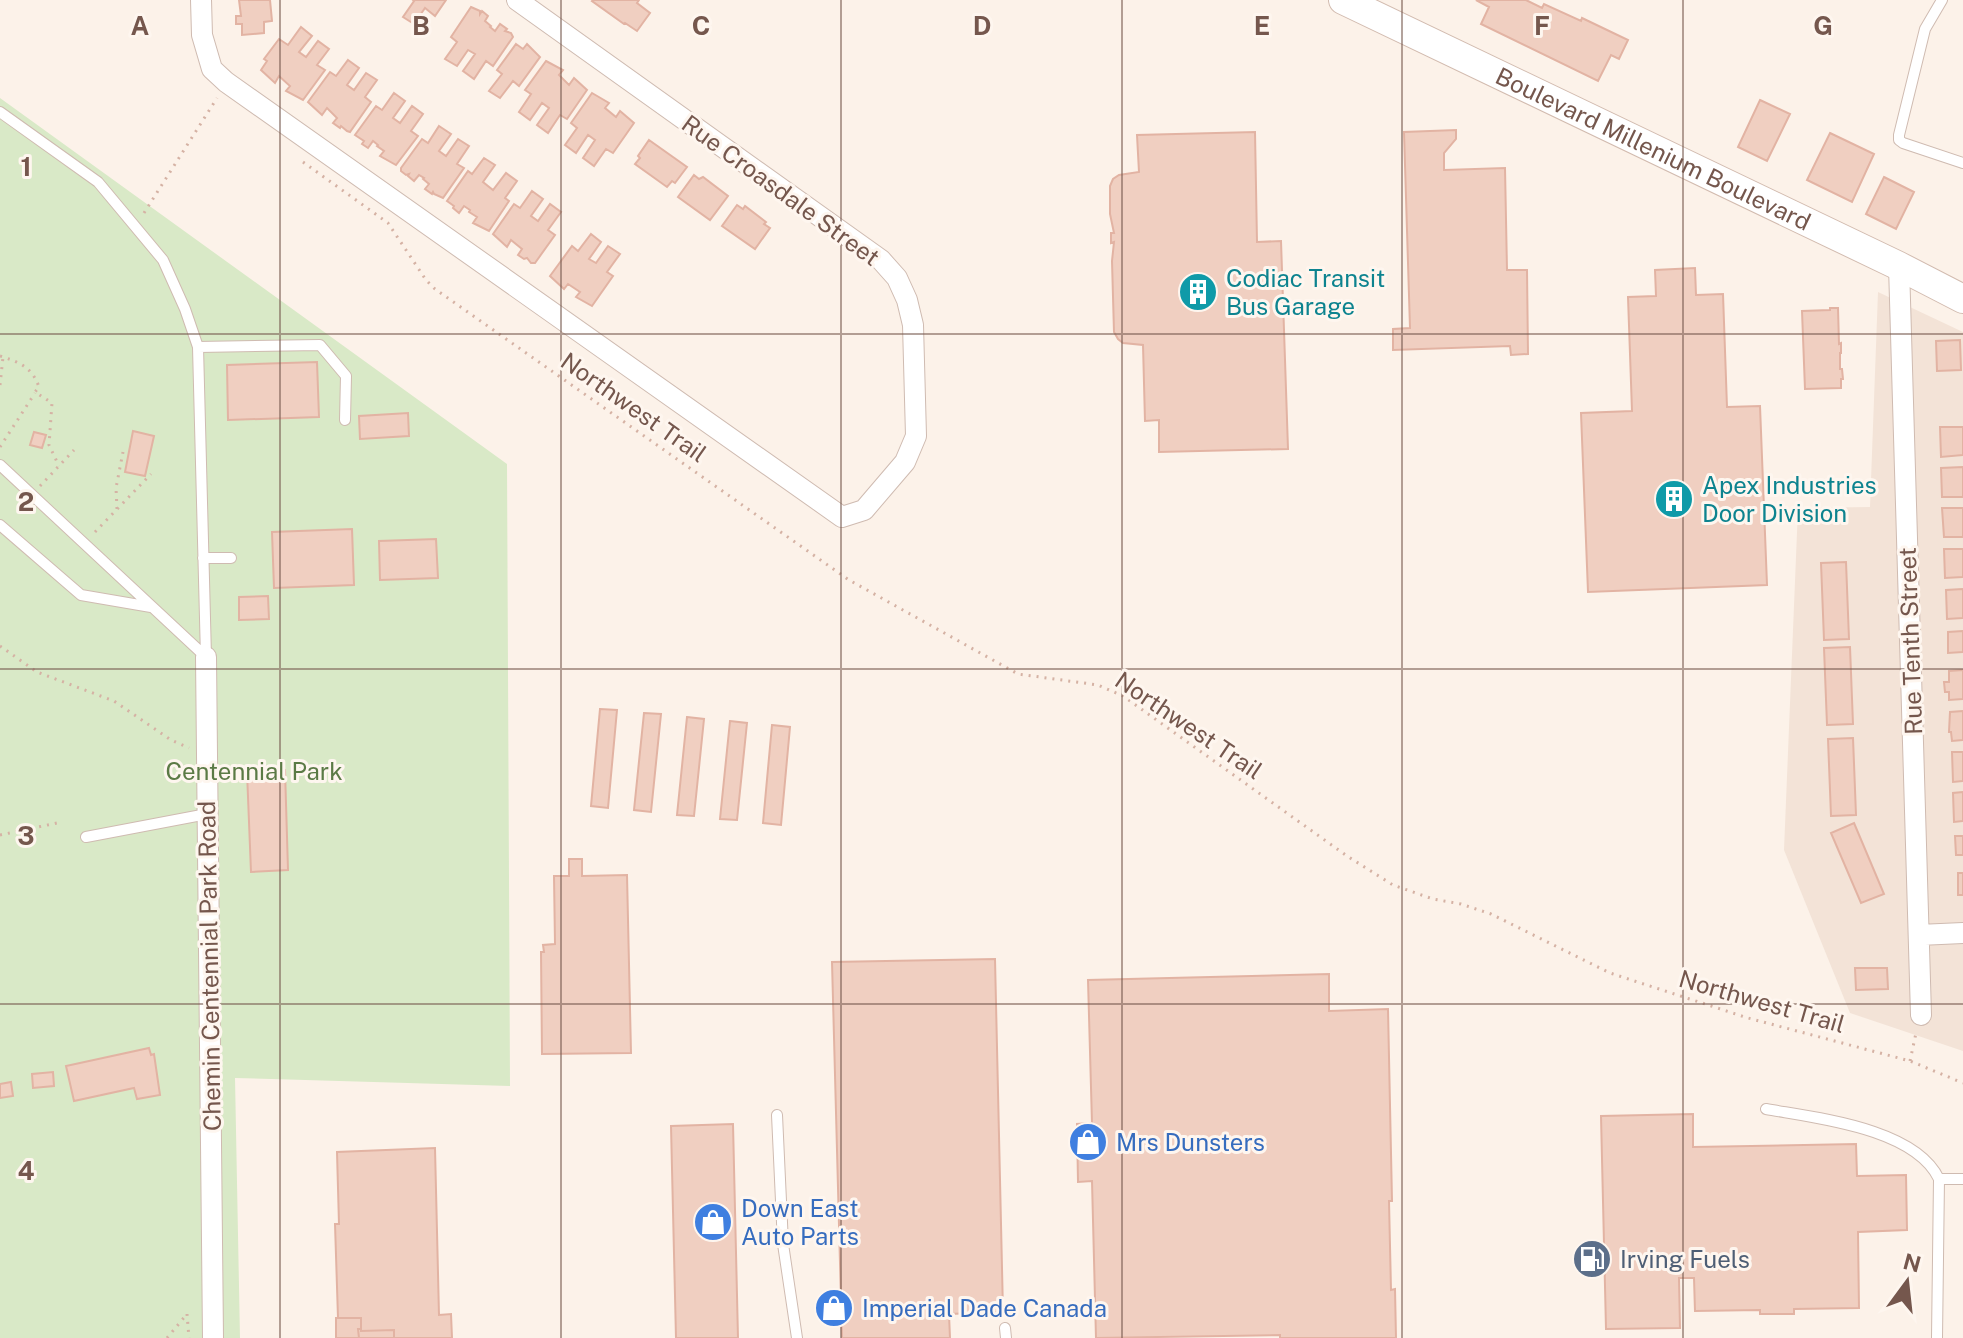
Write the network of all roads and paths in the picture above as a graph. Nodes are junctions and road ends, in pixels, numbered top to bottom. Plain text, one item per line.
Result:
1 (201, 0) edge
2 (517, 0) edge
3 (1343, 0) edge
4 (1942, 0) edge
5 (221, 90) junction
6 (0, 112) edge
7 (1963, 163) edge
8 (388, 223) dead end
9 (136, 227) junction
10 (1899, 266) junction
11 (1963, 299) edge
12 (198, 347) junction
13 (1, 356) edge
14 (0, 385) edge
15 (35, 392) junction
16 (345, 420) dead end
17 (0, 447) edge
18 (74, 450) dead end
19 (123, 452) dead end
20 (0, 465) edge
21 (59, 466) junction
22 (151, 474) dead end
23 (31, 495) junction
24 (117, 509) junction
25 (0, 525) edge
26 (84, 544) junction
27 (203, 558) junction
28 (231, 558) dead end
29 (152, 608) junction
30 (0, 646) edge
31 (206, 657) junction
32 (207, 757) junction
33 (207, 814) junction
34 (57, 823) dead end
35 (0, 835) edge
36 (86, 837) dead end
37 (1963, 933) edge
38 (1919, 935) junction
39 (1921, 1015) joint
40 (1910, 1061) junction
41 (1963, 1083) edge
42 (1766, 1109) dead end
43 (777, 1115) dead end
44 (1939, 1179) junction
45 (1963, 1179) edge
46 (167, 1338) edge
47 (189, 1338) edge
48 (213, 1338) edge
49 (797, 1338) edge
50 (1937, 1338) edge

1 - 5 street
2 - 5 street, Rue Croasdale Street
3 - 10 main road, Boulevard Millenium Boulevard
4 - 7 lane
5 - 9 path
6 - 9 lane, Chemin Centennial Park Road
8 - 40 path, Northwest Trail
9 - 12 lane, Chemin Centennial Park Road
10 - 11 main road, Boulevard Millenium Boulevard
10 - 38 street, Rue Tenth Street
12 - 16 lane
12 - 27 lane, Chemin Centennial Park Road
13 - 14 path
13 - 15 path
15 - 17 path
15 - 21 path
18 - 21 path
19 - 24 path
20 - 23 lane
21 - 23 path
22 - 24 path
23 - 26 lane
24 - 26 path
25 - 29 lane
26 - 29 lane
27 - 28 lane
27 - 31 lane, Chemin Centennial Park Road
29 - 31 lane
30 - 32 path
31 - 32 street, Chemin Centennial Park Road
32 - 33 street, Chemin Centennial Park Road
33 - 36 lane
33 - 48 street, Chemin Centennial Park Road
34 - 35 path
37 - 38 street
38 - 39 street, Rue Tenth Street
39 - 40 path
40 - 41 path, Northwest Trail
42 - 44 lane
43 - 49 lane
44 - 45 lane
44 - 50 lane
46 - 47 path

